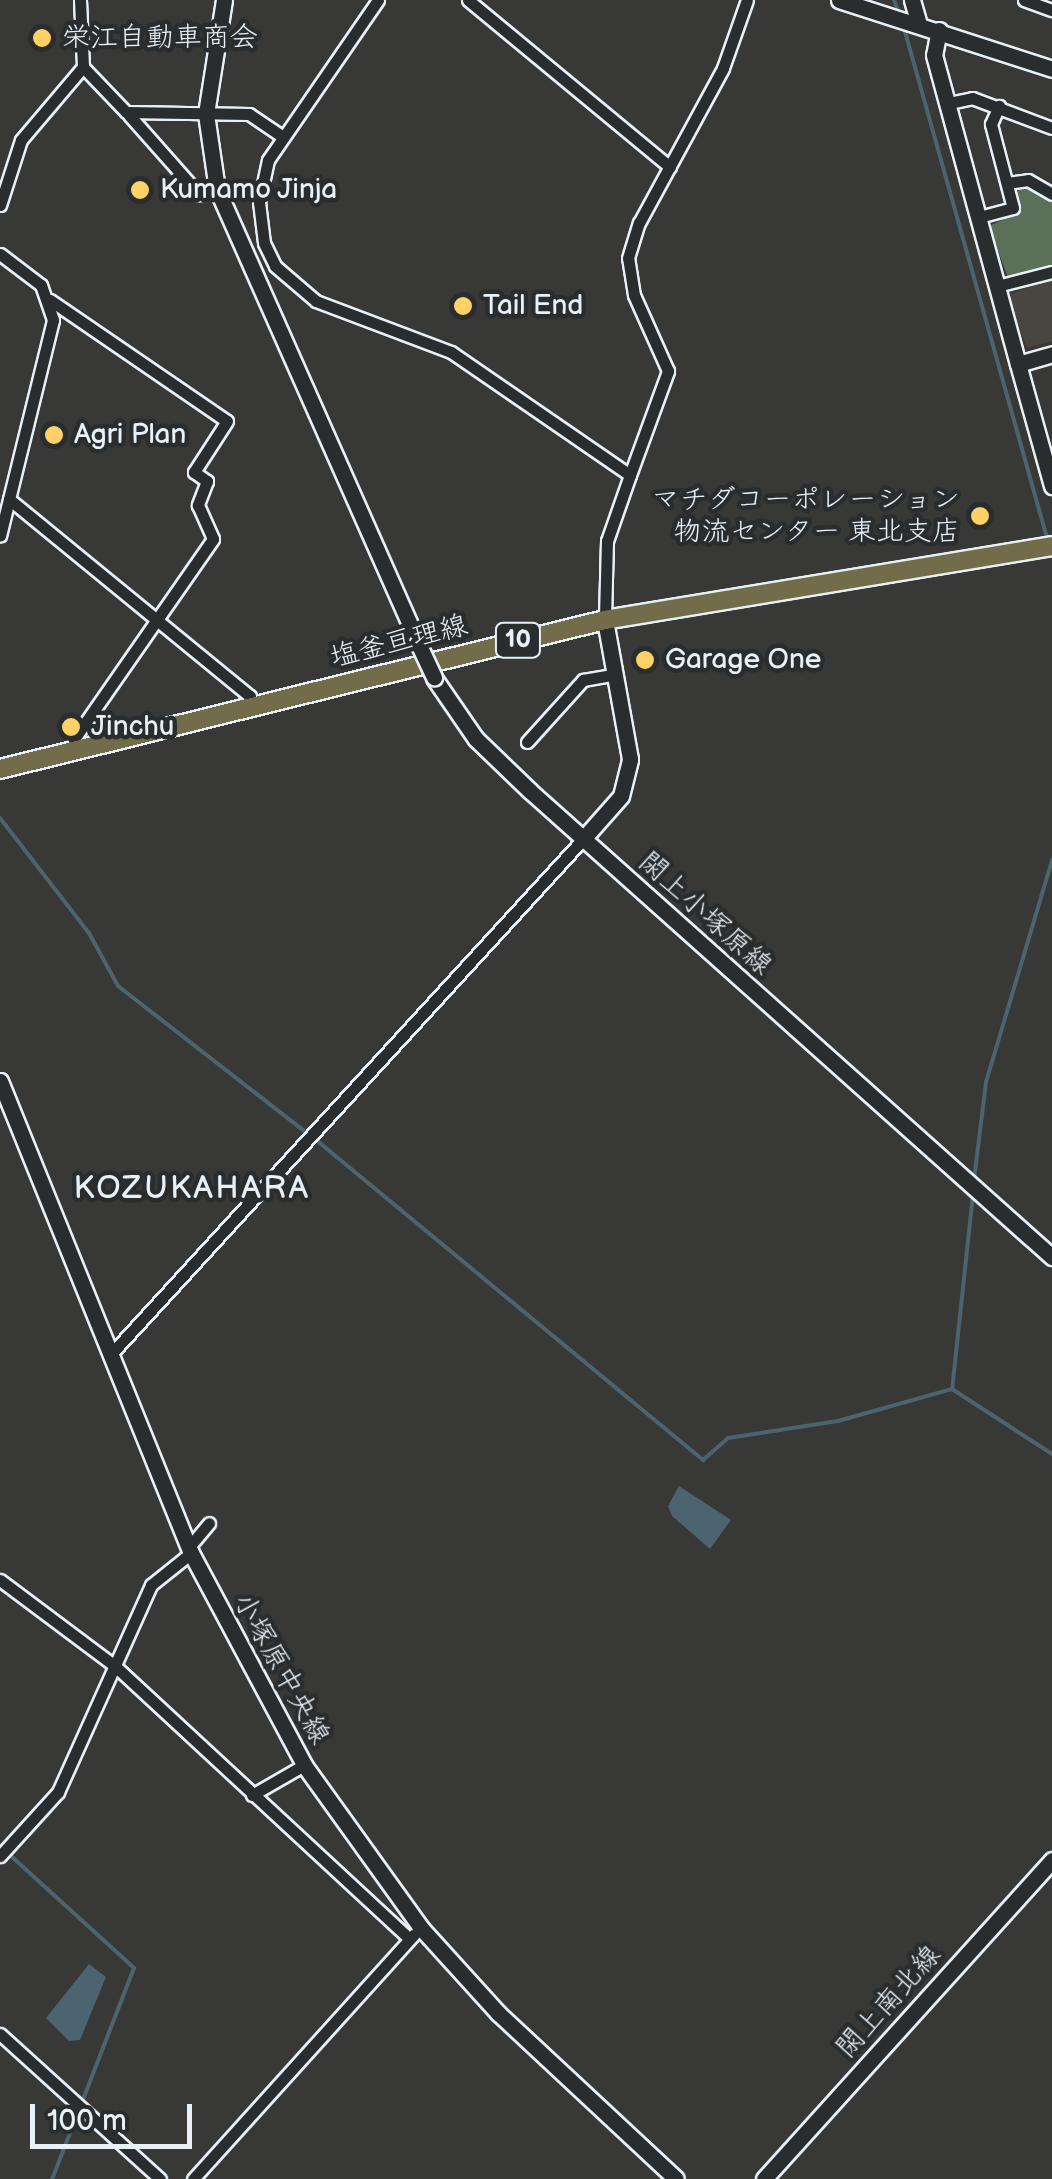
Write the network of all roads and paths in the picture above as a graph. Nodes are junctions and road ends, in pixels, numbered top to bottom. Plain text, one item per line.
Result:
1 (80, 0) edge
2 (224, 0) edge
3 (378, 0) edge
4 (468, 0) edge
5 (747, 0) edge
6 (839, 0) edge
7 (912, 0) edge
8 (1024, 0) edge
9 (1052, 10) edge
10 (908, 21) junction
11 (939, 30) junction
12 (82, 66) junction
13 (1052, 69) edge
14 (949, 103) junction
15 (998, 106) junction
16 (126, 112) junction
17 (206, 114) junction
18 (1052, 128) edge
19 (282, 136) junction
20 (670, 168) junction
21 (1007, 183) junction
22 (199, 194) dead end
23 (1052, 194) edge
24 (0, 205) edge
25 (979, 217) junction
26 (0, 254) edge
27 (1052, 272) edge
28 (996, 286) junction
29 (50, 300) junction
30 (1052, 354) edge
31 (1018, 364) junction
32 (1052, 426) edge
33 (1035, 431) junction
34 (630, 476) junction
35 (1052, 486) edge
36 (9, 499) junction
37 (0, 536) edge
38 (1047, 547) edge
39 (604, 620) junction
40 (160, 622) junction
41 (610, 675) junction
42 (252, 707) junction
43 (527, 742) dead end
44 (77, 750) junction
45 (0, 769) edge
46 (583, 839) junction
47 (2, 1092) edge
48 (1052, 1257) edge
49 (112, 1354) junction
50 (209, 1523) dead end
51 (190, 1550) junction
52 (0, 1580) edge
53 (115, 1666) junction
54 (304, 1765) junction
55 (252, 1795) junction
56 (0, 1856) edge
57 (1052, 1860) edge
58 (415, 1933) junction
59 (0, 2034) edge
60 (160, 2179) edge
61 (193, 2179) edge
62 (676, 2179) edge
63 (764, 2179) edge

1 - 12 street
2 - 17 street
3 - 19 street
4 - 20 street
5 - 20 street
6 - 10 street
7 - 10 street
8 - 9 street
10 - 11 street
11 - 13 street
11 - 14 street
12 - 16 street
12 - 24 street
14 - 15 street
14 - 25 street
15 - 18 street
15 - 21 street
16 - 17 street
16 - 22 street
17 - 19 street
17 - 46 street, 閖上小塚原線, bridge
19 - 34 street
20 - 34 street
21 - 23 street
21 - 25 street
25 - 28 street
26 - 29 street
27 - 28 street
28 - 31 street
29 - 36 street
29 - 40 street
30 - 31 street
31 - 33 street
32 - 33 street
33 - 35 street
34 - 39 street
36 - 37 street
36 - 40 street
38 - 39 main road, 塩釜亘理線 / 10
39 - 41 street
39 - 42 main road, 塩釜亘理線 / 10
40 - 42 street
40 - 44 street
41 - 43 street
41 - 46 street
42 - 44 main road, 塩釜亘理線 / 10
44 - 45 main road, 塩釜亘理線 / 10
46 - 48 street, 閖上小塚原線
46 - 49 street
47 - 49 street, 小塚原中央線
49 - 51 street, 小塚原中央線
50 - 51 street
51 - 53 street
51 - 54 street, 小塚原中央線
52 - 53 street
53 - 55 street
53 - 56 street
54 - 55 street
54 - 58 street, 小塚原中央線
55 - 58 street
57 - 63 street, 閖上南北線
58 - 61 street
58 - 62 street, 小塚原中央線
59 - 60 street

